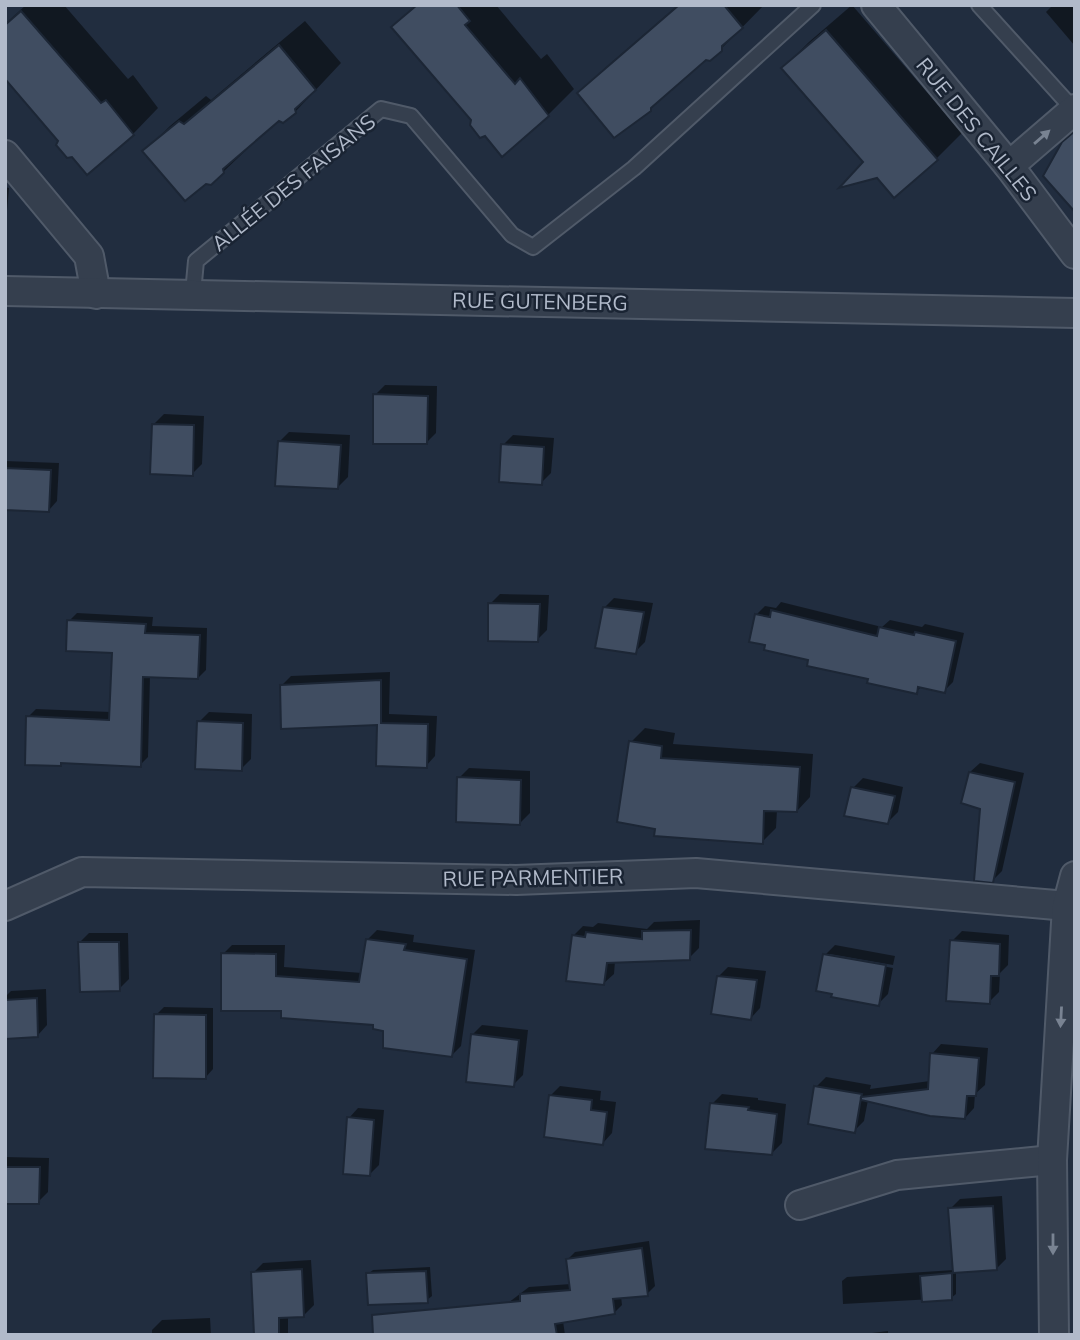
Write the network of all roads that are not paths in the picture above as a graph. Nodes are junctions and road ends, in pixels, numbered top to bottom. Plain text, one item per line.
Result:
1 (813, 5) edge
2 (876, 5) edge
3 (979, 5) edge
4 (1074, 109) edge
5 (5, 155) edge
6 (1009, 166) junction
7 (1075, 254) edge
8 (5, 291) edge
9 (96, 293) junction
10 (193, 293) junction
11 (1075, 313) edge
12 (1075, 876) edge
13 (5, 906) edge
14 (1067, 906) junction
15 (1052, 1160) junction
16 (800, 1205) dead end
17 (1054, 1335) edge

1 - 10 lane, ALLÉE DES FAISANS
2 - 6 street, RUE DES CAILLES
3 - 4 lane
6 -> 4 street
5 - 9 street
6 - 7 street, RUE DES CAILLES
8 - 9 street, RUE GUTENBERG
9 - 10 street, RUE GUTENBERG
10 - 11 street, RUE GUTENBERG
12 - 14 street
13 - 14 street, RUE PARMENTIER
14 -> 15 street
15 - 16 street
15 -> 17 street

